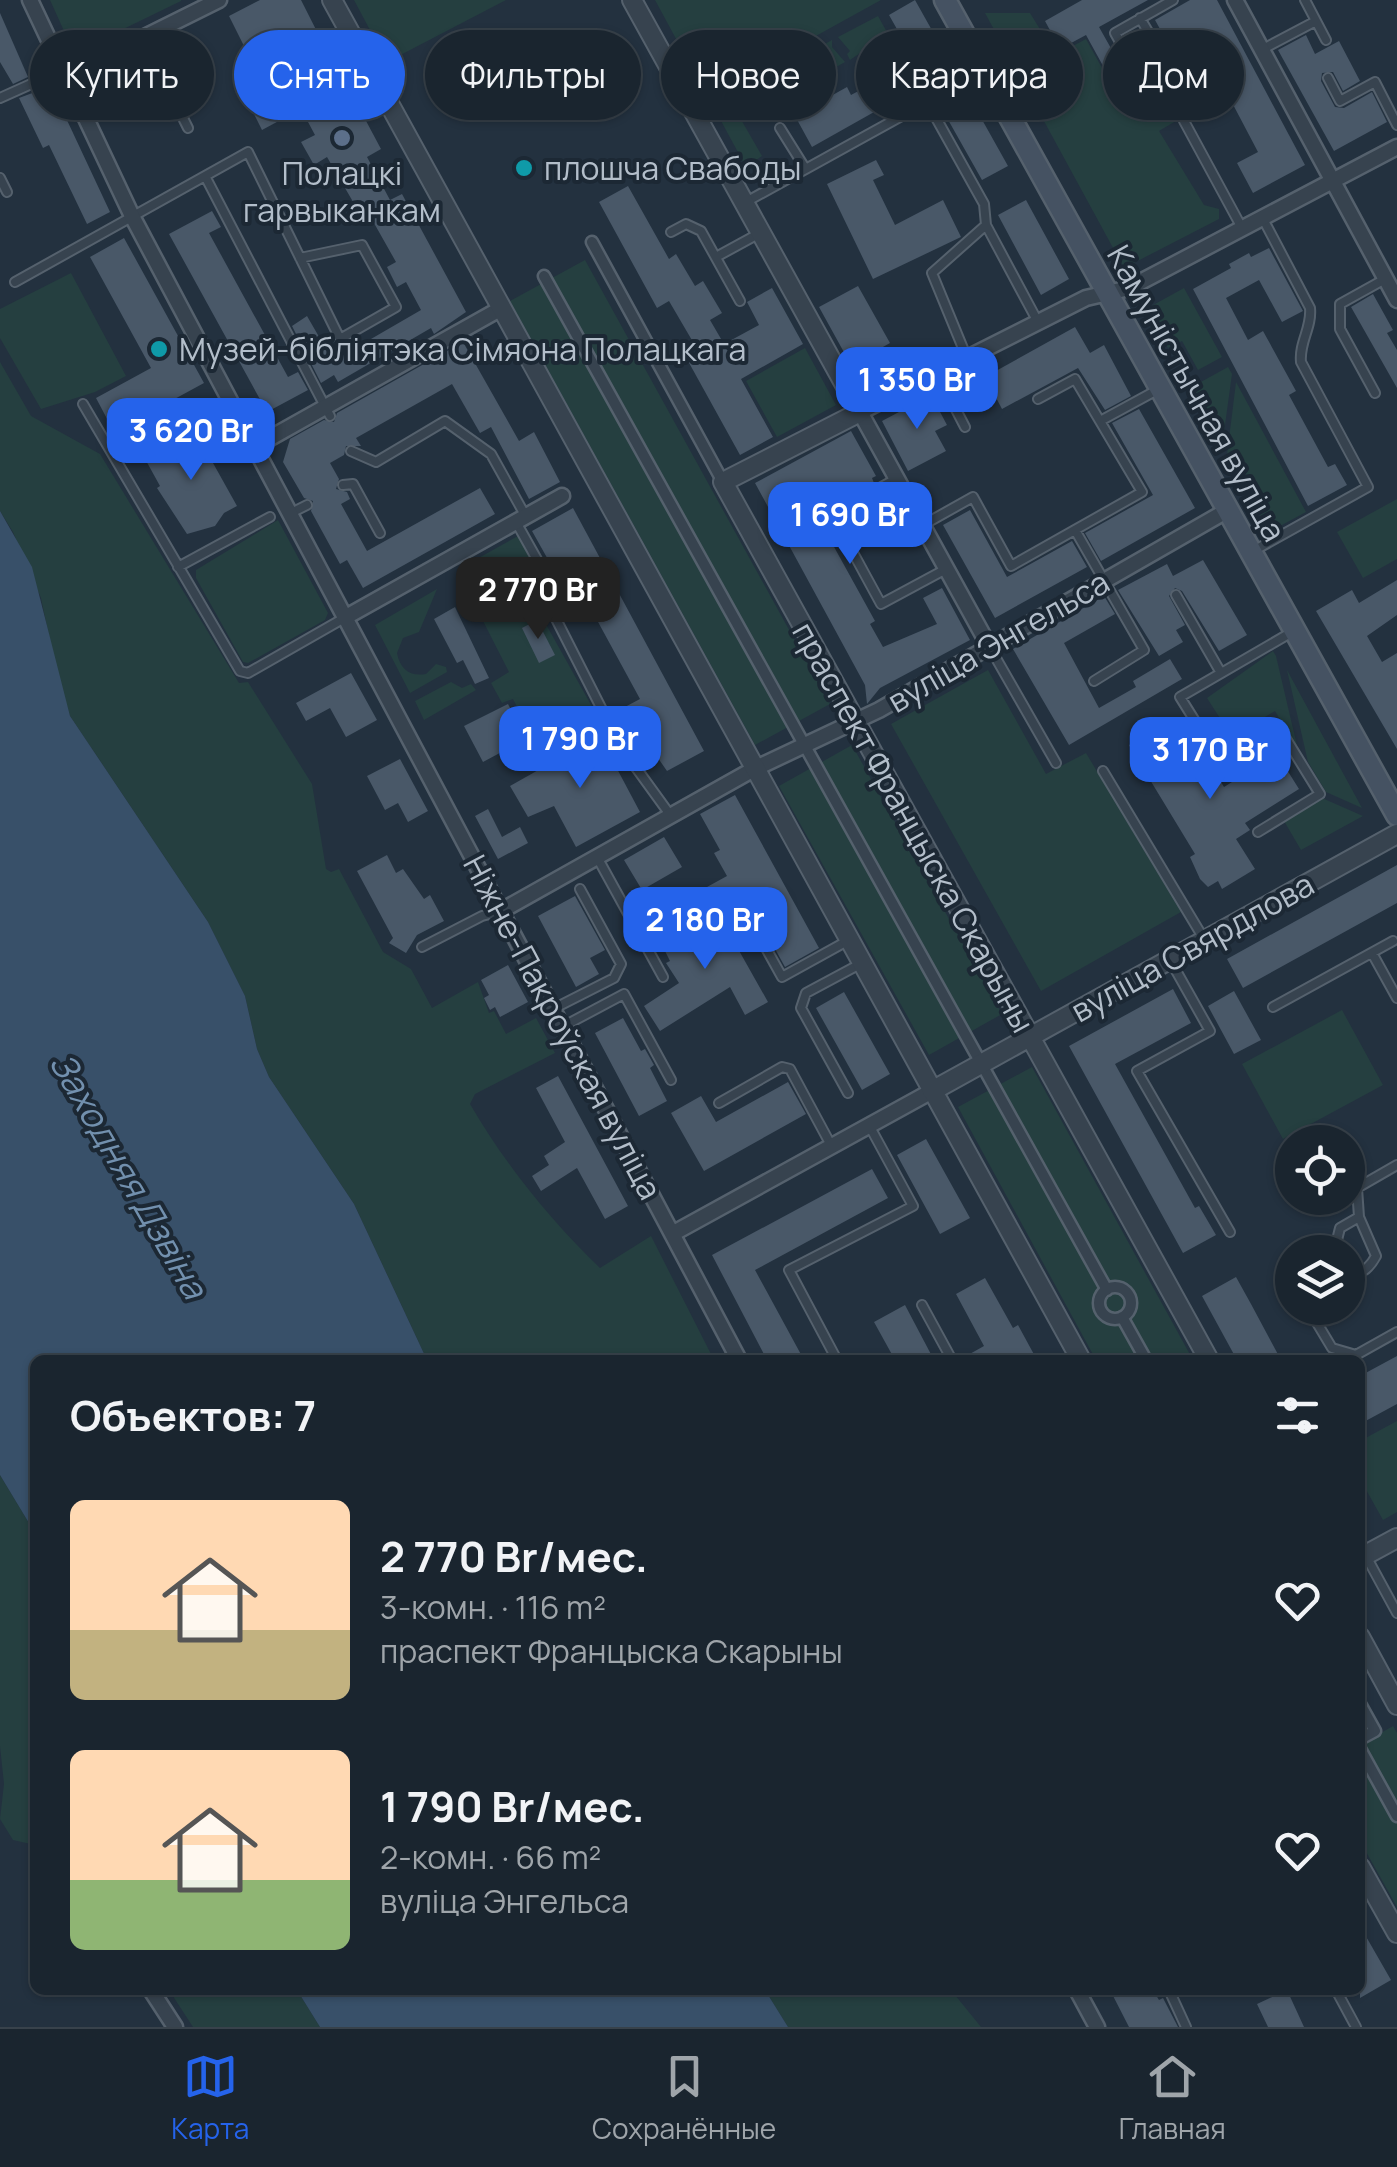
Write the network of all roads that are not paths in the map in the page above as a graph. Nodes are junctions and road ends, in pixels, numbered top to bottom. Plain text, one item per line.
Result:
1 (30, 0) edge
2 (332, 0) edge
3 (632, 0) edge
4 (945, 0) edge
5 (1235, 0) edge
6 (1305, 0) edge
7 (217, 1) edge
8 (1168, 1) edge
9 (1140, 18) junction
10 (1316, 20) junction
11 (43, 30) edge
12 (159, 30) edge
13 (1326, 40) dead end
14 (1260, 50) junction
15 (1328, 78) dead end
16 (30, 84) edge
17 (0, 98) edge
18 (85, 120) edge
19 (184, 120) edge
20 (893, 120) edge
21 (937, 120) edge
22 (1184, 121) dead end
23 (1397, 124) edge
24 (188, 128) dead end
25 (780, 128) dead end
26 (1397, 147) edge
27 (804, 168) junction
28 (205, 176) junction
29 (0, 178) edge
30 (1331, 181) junction
31 (7, 192) dead end
32 (744, 203) junction
33 (132, 216) junction
34 (1262, 217) junction
35 (986, 225) junction
36 (1242, 228) junction
37 (671, 232) dead end
38 (760, 233) junction
39 (592, 242) dead end
40 (300, 258) junction
41 (716, 258) junction
42 (544, 276) dead end
43 (15, 282) dead end
44 (1393, 290) edge
45 (1106, 293) junction
46 (740, 301) dead end
47 (500, 309) junction
48 (1038, 322) junction
49 (967, 358) junction
50 (938, 373) junction
51 (1160, 388) junction
52 (1375, 393) dead end
53 (1038, 399) dead end
54 (84, 404) dead end
55 (329, 411) junction
56 (860, 412) junction
57 (1102, 420) junction
58 (966, 427) dead end
59 (256, 446) junction
60 (350, 451) dead end
61 (896, 479) junction
62 (724, 482) junction
63 (342, 485) dead end
64 (562, 496) dead end
65 (307, 505) dead end
66 (1228, 510) junction
67 (291, 513) junction
68 (270, 517) dead end
69 (520, 519) junction
70 (922, 526) junction
71 (1075, 530) junction
72 (380, 532) dead end
73 (1251, 552) junction
74 (178, 567) junction
75 (946, 569) junction
76 (544, 572) dead end
77 (1104, 580) junction
78 (1176, 595) dead end
79 (553, 613) dead end
80 (346, 617) junction
81 (1296, 630) junction
82 (989, 646) junction
83 (1221, 672) junction
84 (1094, 680) dead end
85 (854, 719) junction
86 (806, 746) junction
87 (1056, 763) dead end
88 (754, 770) junction
89 (1103, 771) dead end
90 (1397, 814) edge
91 (671, 816) junction
92 (1258, 832) dead end
93 (1397, 834) edge
94 (597, 857) junction
95 (580, 889) dead end
96 (743, 907) dead end
97 (501, 911) junction
98 (1204, 939) junction
99 (849, 940) junction
100 (1394, 941) dead end
101 (422, 947) dead end
102 (1372, 953) junction
103 (1169, 958) junction
104 (862, 963) junction
105 (663, 977) dead end
106 (1397, 998) edge
107 (1273, 1008) dead end
108 (553, 1010) junction
109 (562, 1026) junction
110 (1030, 1036) junction
111 (980, 1063) junction
112 (670, 1080) dead end
113 (932, 1091) junction
114 (848, 1093) dead end
115 (719, 1102) dead end
116 (870, 1126) junction
117 (832, 1147) junction
118 (1397, 1165) edge
119 (1358, 1217) junction
120 (1230, 1232) dead end
121 (672, 1234) junction
122 (1338, 1235) edge
123 (1365, 1269) edge
124 (1107, 1290) junction
125 (922, 1306) dead end
126 (1122, 1317) junction
127 (1318, 1325) edge
128 (1397, 1332) edge
129 (736, 1355) edge
130 (834, 1355) edge
131 (949, 1355) edge
132 (1078, 1355) edge
133 (1143, 1355) edge
134 (1205, 1355) edge
135 (1397, 1538) edge
136 (1365, 1552) edge
137 (1365, 1558) edge
138 (1397, 1612) edge
139 (1365, 1647) edge
140 (1397, 1705) edge
141 (1365, 1714) edge
142 (1365, 1736) edge
143 (1365, 1758) edge
144 (1397, 1816) edge
145 (1365, 1876) edge
146 (1397, 1934) edge
147 (155, 1995) edge
148 (1079, 1995) edge
149 (1171, 1995) edge
150 (1339, 1995) edge
151 (175, 2027) edge
152 (1096, 2027) edge
153 (1186, 2027) edge
154 (1356, 2027) edge

1 - 11 street, Ніжне-Пакроўская вуліца
2 - 47 street
3 - 32 street
4 - 45 main road, Камуністычная вуліца
5 - 14 street
6 - 10 lane
7 - 12 street
8 - 9 lane
9 - 9 lane
10 - 13 lane
10 - 14 lane
14 - 30 street
15 - 23 lane
16 - 17 lane
18 - 33 street, Ніжне-Пакроўская вуліца
19 - 24 lane
20 - 27 lane
21 - 35 lane
22 - 36 lane
25 - 27 lane
26 - 30 street
27 - 32 lane
28 - 33 lane
28 - 40 lane
28 - 55 lane
29 - 31 lane
30 - 34 street
30 - 44 street
32 - 38 street
33 - 43 lane
33 - 59 street, Ніжне-Пакроўская вуліца
34 - 36 street
34 - 73 lane
35 - 48 lane
35 - 49 lane
36 - 45 street
37 - 41 lane
38 - 41 lane
38 - 56 street
39 - 62 street, праспект Францыска Скарыны
40 - 40 lane
41 - 46 lane
42 - 86 street
44 - 52 lane
45 - 48 street
45 - 51 main road, Камуністычная вуліца
47 - 55 street
47 - 88 street
48 - 49 street
49 - 50 street
50 - 56 street
50 - 58 lane
51 - 57 lane
51 - 66 main road, Камуністычная вуліца
53 - 57 lane
54 - 74 lane
55 - 59 street
56 - 61 street
56 - 62 street
57 - 71 lane
59 - 67 street, Ніжне-Пакроўская вуліца
60 - 69 lane
61 - 70 street
61 - 75 lane
62 - 85 street, праспект Францыска Скарыны
63 - 72 lane
64 - 69 street
65 - 67 lane
66 - 73 main road, Камуністычная вуліца
66 - 77 street, вуліца Энгельса
67 - 80 street, Ніжне-Пакроўская вуліца
68 - 74 lane
69 - 76 lane
69 - 80 street
70 - 71 lane
70 - 75 street
71 - 77 lane
73 - 81 main road, Камуністычная вуліца
74 - 80 lane
75 - 82 street
77 - 82 street, вуліца Энгельса
77 - 84 lane
78 - 83 lane
79 - 91 lane
80 - 97 street, Ніжне-Пакроўская вуліца
81 - 83 lane
81 - 90 main road, Камуністычная вуліца
82 - 85 street, вуліца Энгельса
82 - 87 lane
83 - 92 lane
85 - 86 street, вуліца Энгельса
85 - 110 street, праспект Францыска Скарыны
86 - 88 street, вуліца Энгельса
86 - 111 street
88 - 91 street, вуліца Энгельса
88 - 99 street
89 - 98 lane
91 - 94 street, вуліца Энгельса
93 - 98 street, вуліца Свярдлова
94 - 97 street, вуліца Энгельса
94 - 105 lane
95 - 108 lane
96 - 99 lane
97 - 101 lane
97 - 108 street, Ніжне-Пакроўская вуліца
98 - 103 street, вуліца Свярдлова
99 - 104 street
100 - 102 lane
102 - 106 lane
102 - 107 lane
103 - 110 street, вуліца Свярдлова
103 - 120 lane
104 - 113 street
104 - 114 lane
108 - 109 street, Ніжне-Пакроўская вуліца
109 - 112 lane
109 - 121 street, Ніжне-Пакроўская вуліца
110 - 111 street, вуліца Свярдлова
110 - 134 street, праспект Францыска Скарыны
111 - 113 street, вуліца Свярдлова
111 - 124 street
113 - 116 street, вуліца Свярдлова
113 - 132 street
115 - 117 lane
116 - 117 street, вуліца Свярдлова
116 - 130 lane
117 - 121 street, вуліца Свярдлова
118 - 119 lane
119 - 122 lane
119 - 123 lane
121 - 129 street, Ніжне-Пакроўская вуліца
124 - 126 street
124 - 126 street
125 - 131 lane
126 - 133 street
127 - 128 lane
135 - 136 street
137 - 138 lane
139 - 140 street
141 - 142 street
143 - 144 street
145 - 146 street
147 - 151 street
148 - 152 street
149 - 153 lane
150 - 154 lane

